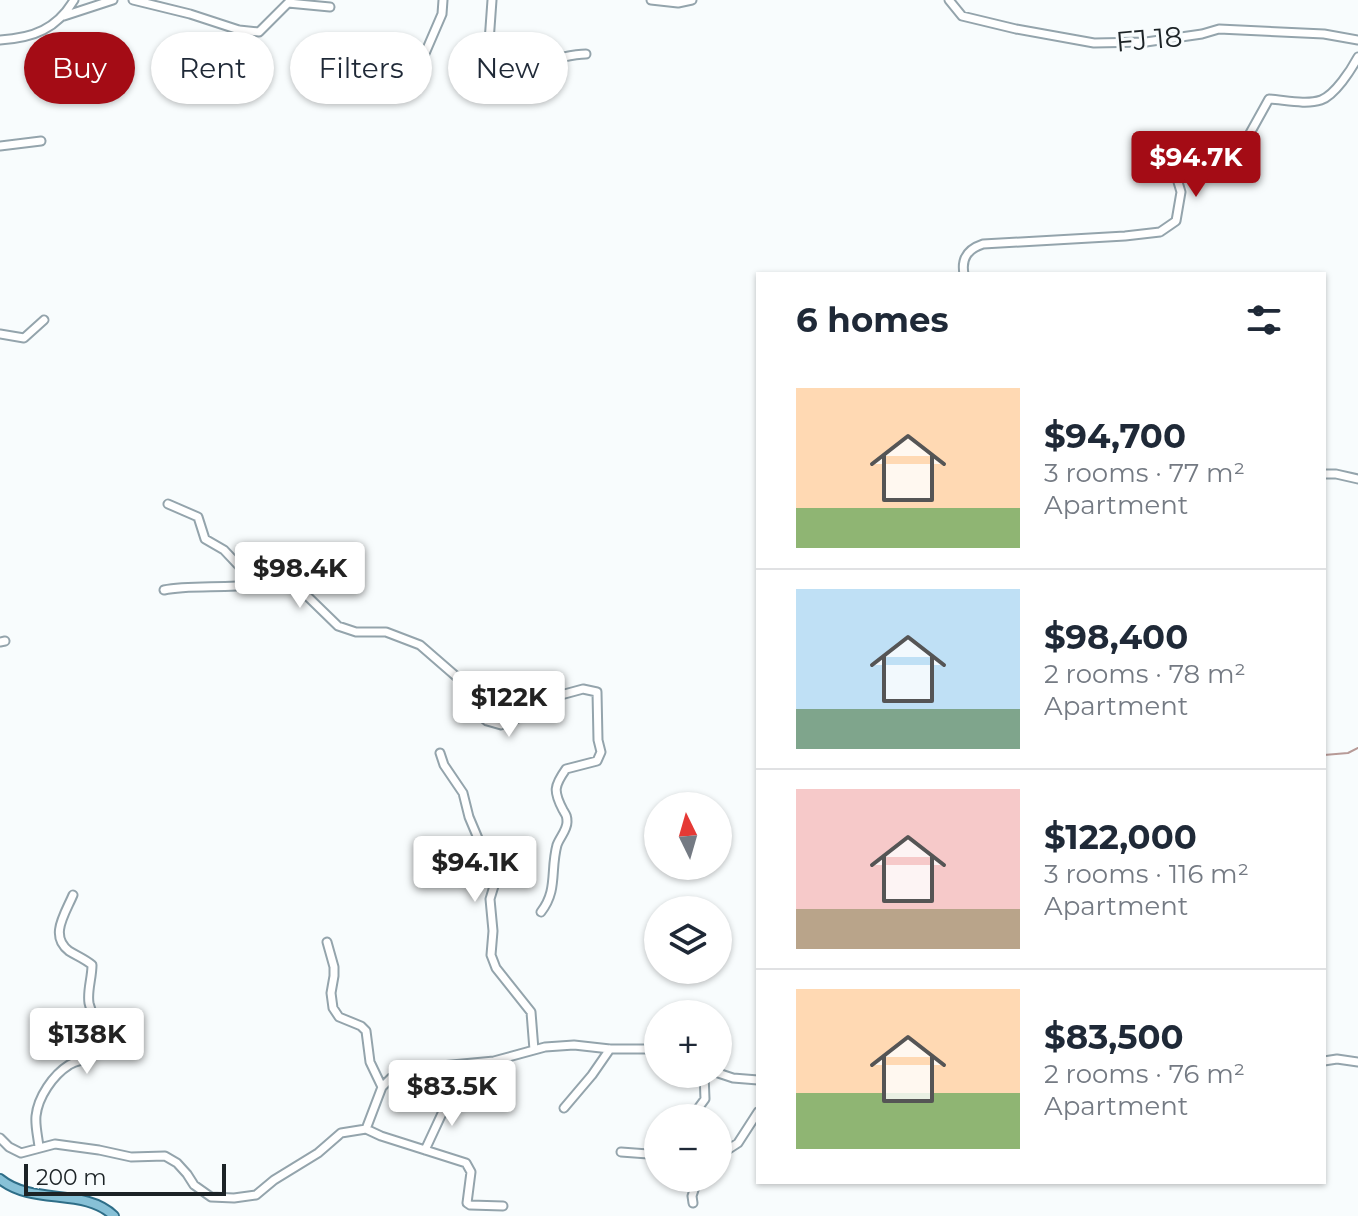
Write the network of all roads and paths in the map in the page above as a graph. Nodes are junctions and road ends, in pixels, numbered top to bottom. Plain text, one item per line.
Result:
1 (74, 0) edge
2 (113, 0) edge
3 (133, 0) edge
4 (443, 0) edge
5 (492, 0) edge
6 (651, 0) edge
7 (692, 0) edge
8 (949, 0) edge
9 (330, 7) dead end
10 (64, 16) junction
11 (432, 37) edge
12 (0, 40) edge
13 (1358, 40) edge
14 (586, 54) dead end
15 (1358, 57) edge
16 (41, 141) dead end
17 (0, 146) edge
18 (964, 272) edge
19 (44, 320) dead end
20 (0, 334) edge
21 (1326, 474) edge
22 (1358, 479) edge
23 (168, 504) dead end
24 (293, 570) dead end
25 (272, 581) junction
26 (164, 590) dead end
27 (440, 753) dead end
28 (73, 895) dead end
29 (541, 912) dead end
30 (327, 942) dead end
31 (610, 1049) junction
32 (644, 1049) edge
33 (534, 1050) junction
34 (1326, 1061) edge
35 (1358, 1062) edge
36 (732, 1078) edge
37 (756, 1080) edge
38 (382, 1087) junction
39 (452, 1092) dead end
40 (564, 1108) dead end
41 (756, 1115) edge
42 (366, 1129) junction
43 (0, 1138) edge
44 (39, 1147) junction
45 (732, 1147) edge
46 (425, 1150) junction
47 (621, 1152) dead end
48 (644, 1154) edge
49 (0, 1179) edge
50 (693, 1192) edge
51 (693, 1203) dead end
52 (503, 1206) dead end
53 (114, 1216) edge

1 - 10 street
2 - 10 street
3 - 9 street
4 - 11 street
5 - 14 street
6 - 7 street
8 - 13 street, FJ 18
10 - 12 street
15 - 18 street
16 - 17 street
19 - 20 street
21 - 22 street
23 - 25 street
24 - 25 street
25 - 26 street
25 - 29 street
27 - 33 street
28 - 44 street
30 - 38 street
31 - 32 street
31 - 33 street
31 - 40 street
33 - 38 street
34 - 35 street
36 - 37 street
38 - 42 street
39 - 46 street
41 - 45 street
42 - 44 street
42 - 46 street
43 - 44 street
46 - 52 street
47 - 48 street
49 - 53 main road
50 - 51 street

